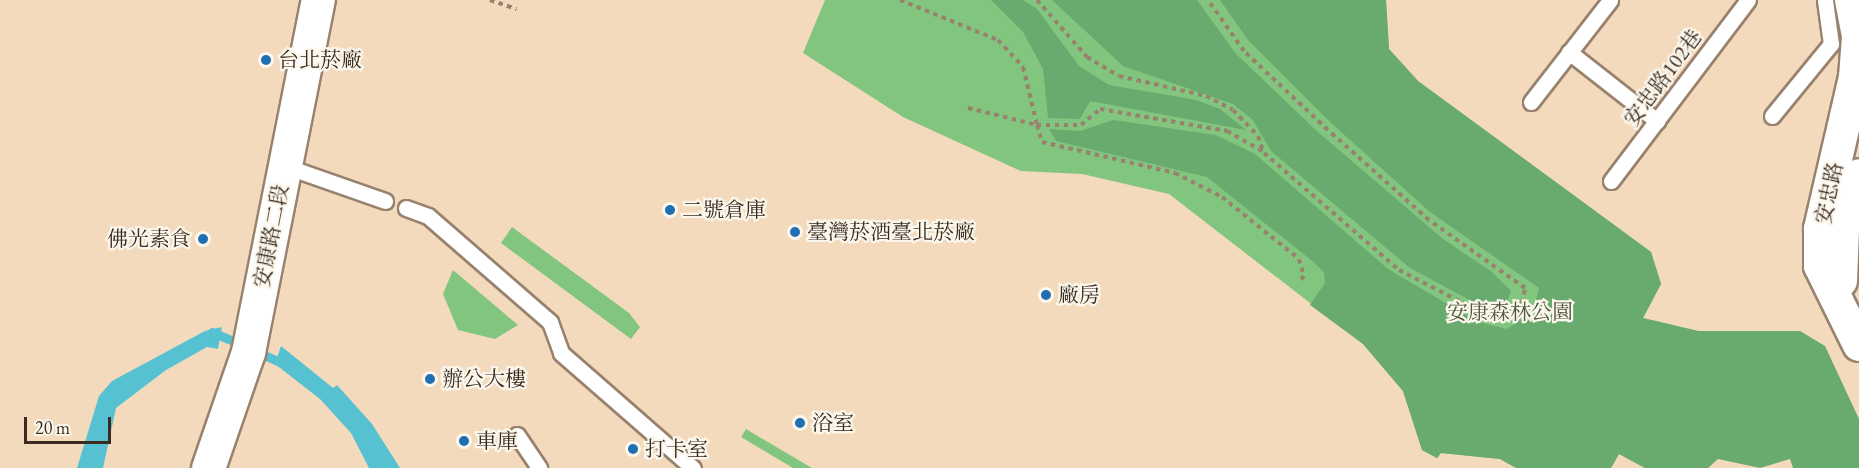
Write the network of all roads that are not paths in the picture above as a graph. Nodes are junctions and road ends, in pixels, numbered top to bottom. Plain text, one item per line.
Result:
1 (318, 0) edge
2 (1610, 0) edge
3 (1748, 0) edge
4 (1825, 0) edge
5 (1851, 0) edge
6 (1569, 52) junction
7 (1530, 102) dead end
8 (1773, 116) dead end
9 (1656, 121) junction
10 (285, 166) junction
11 (1859, 175) edge
12 (1611, 181) dead end
13 (385, 201) dead end
14 (406, 208) dead end
15 (1843, 312) junction
16 (1859, 345) edge
17 (517, 435) dead end
18 (683, 465) edge
19 (208, 468) edge
20 (539, 468) edge

1 - 10 main road, 安康路二段
2 - 6 lane
3 - 9 lane, 安忠路102巷
4 - 8 lane
5 - 15 street, 安忠路
6 - 7 lane
6 - 9 lane
9 - 12 lane, 安忠路102巷
10 - 13 lane
10 - 19 main road, 安康路二段
11 - 15 street, 安忠路
14 - 18 lane
15 - 16 street, 安忠路
17 - 20 lane

